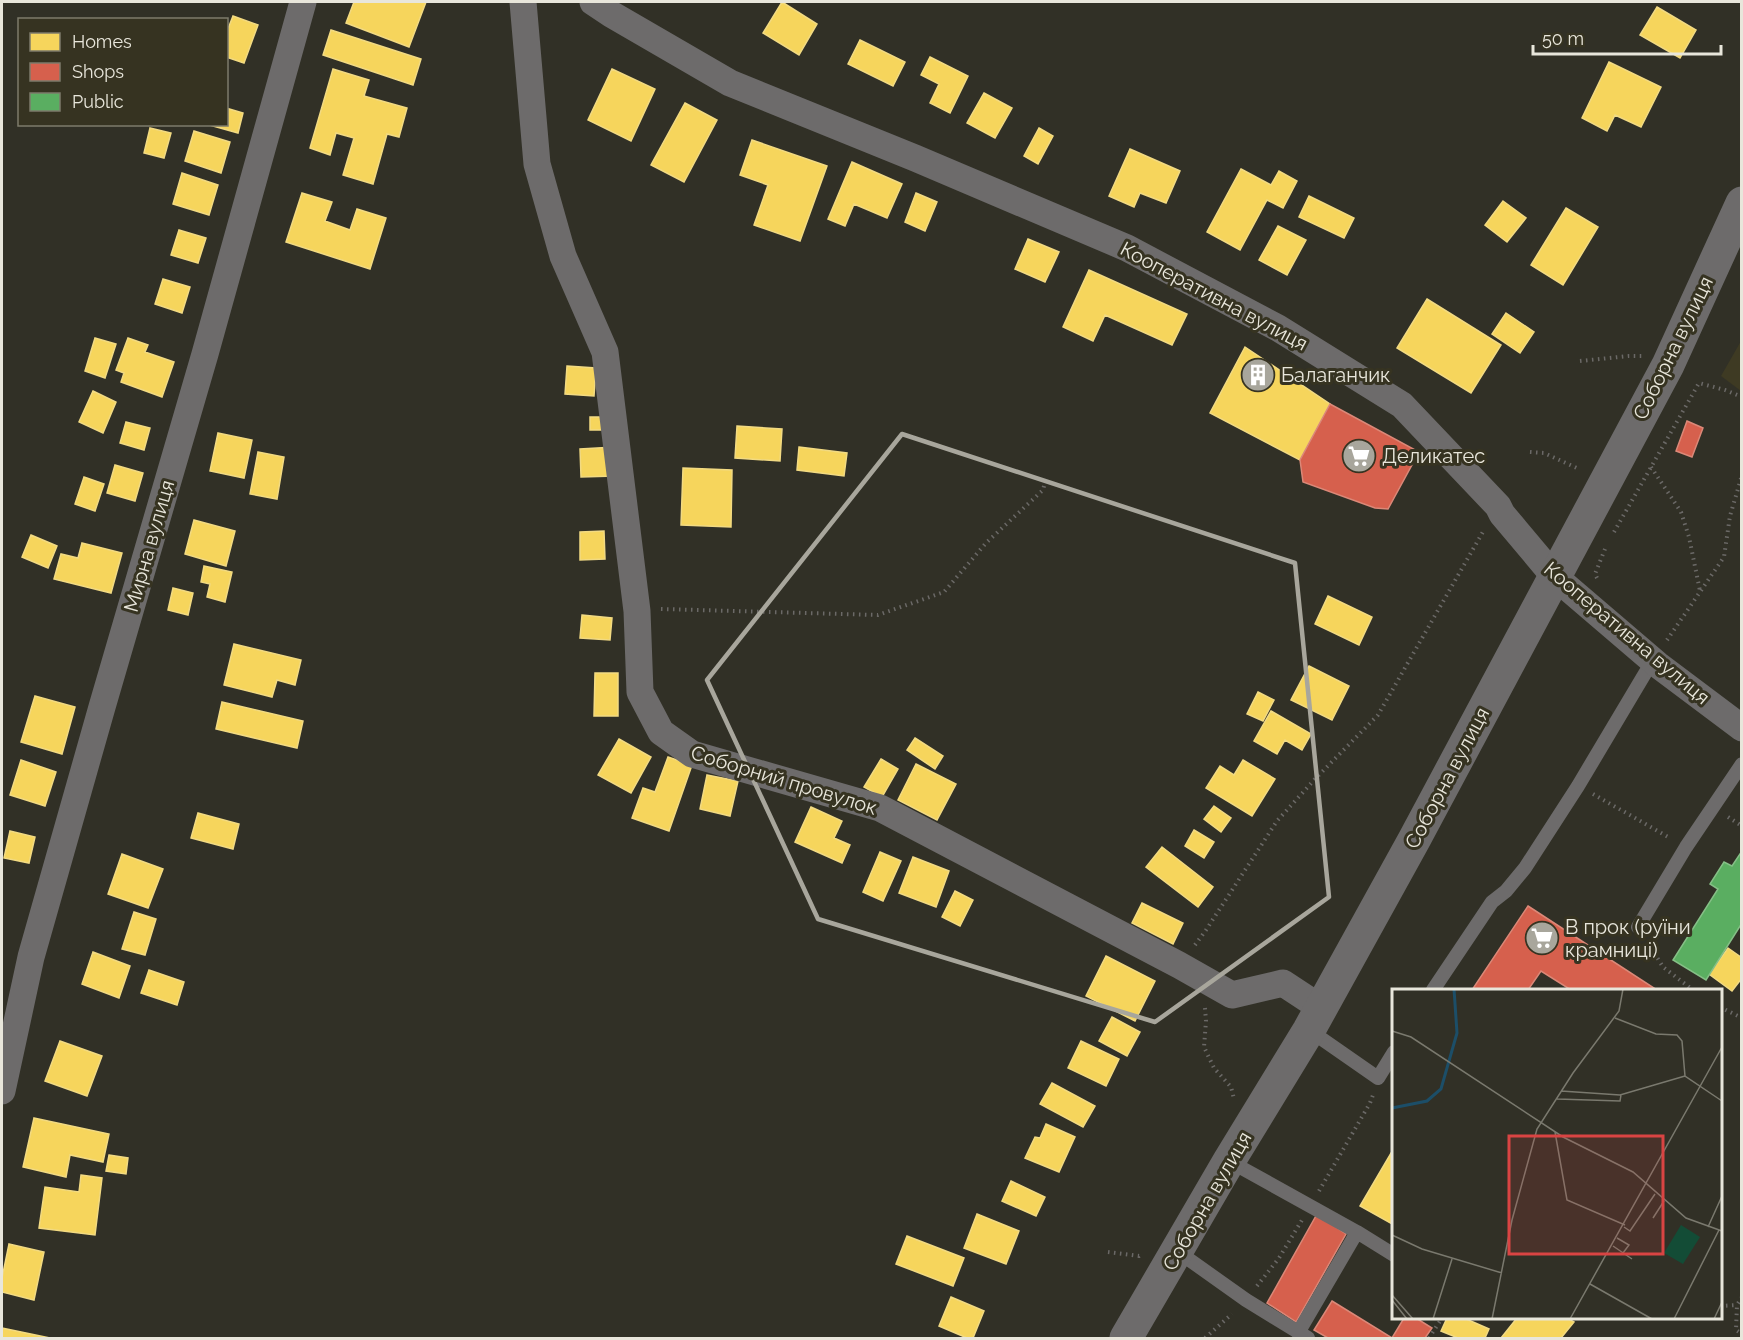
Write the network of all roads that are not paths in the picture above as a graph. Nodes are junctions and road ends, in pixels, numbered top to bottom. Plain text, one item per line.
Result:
1 (303, 2) edge
2 (523, 2) edge
3 (593, 2) edge
4 (1742, 203) edge
5 (1554, 576) junction
6 (1653, 660) junction
7 (1742, 728) edge
8 (1742, 764) edge
9 (1638, 927) road end
10 (1434, 989) edge
11 (1315, 1019) junction
12 (1392, 1055) edge
13 (2, 1091) edge
14 (1229, 1161) junction
15 (1357, 1232) junction
16 (1161, 1251) junction
17 (1392, 1254) edge
18 (1303, 1335) edge
19 (1126, 1338) edge

1 - 13 street, Мирна вулиця
2 - 11 street, Соборний провулок
3 - 5 street, Кооперативна вулиця
4 - 5 street, Соборна вулиця
5 - 6 street, Кооперативна вулиця
5 - 11 street, Соборна вулиця
6 - 7 street, Кооперативна вулиця
6 - 10 lane
8 - 9 lane
11 - 12 lane
11 - 14 street, Соборна вулиця
14 - 15 lane
14 - 16 street, Соборна вулиця
15 - 17 lane
15 - 18 lane
16 - 18 lane
16 - 19 street, Соборна вулиця

